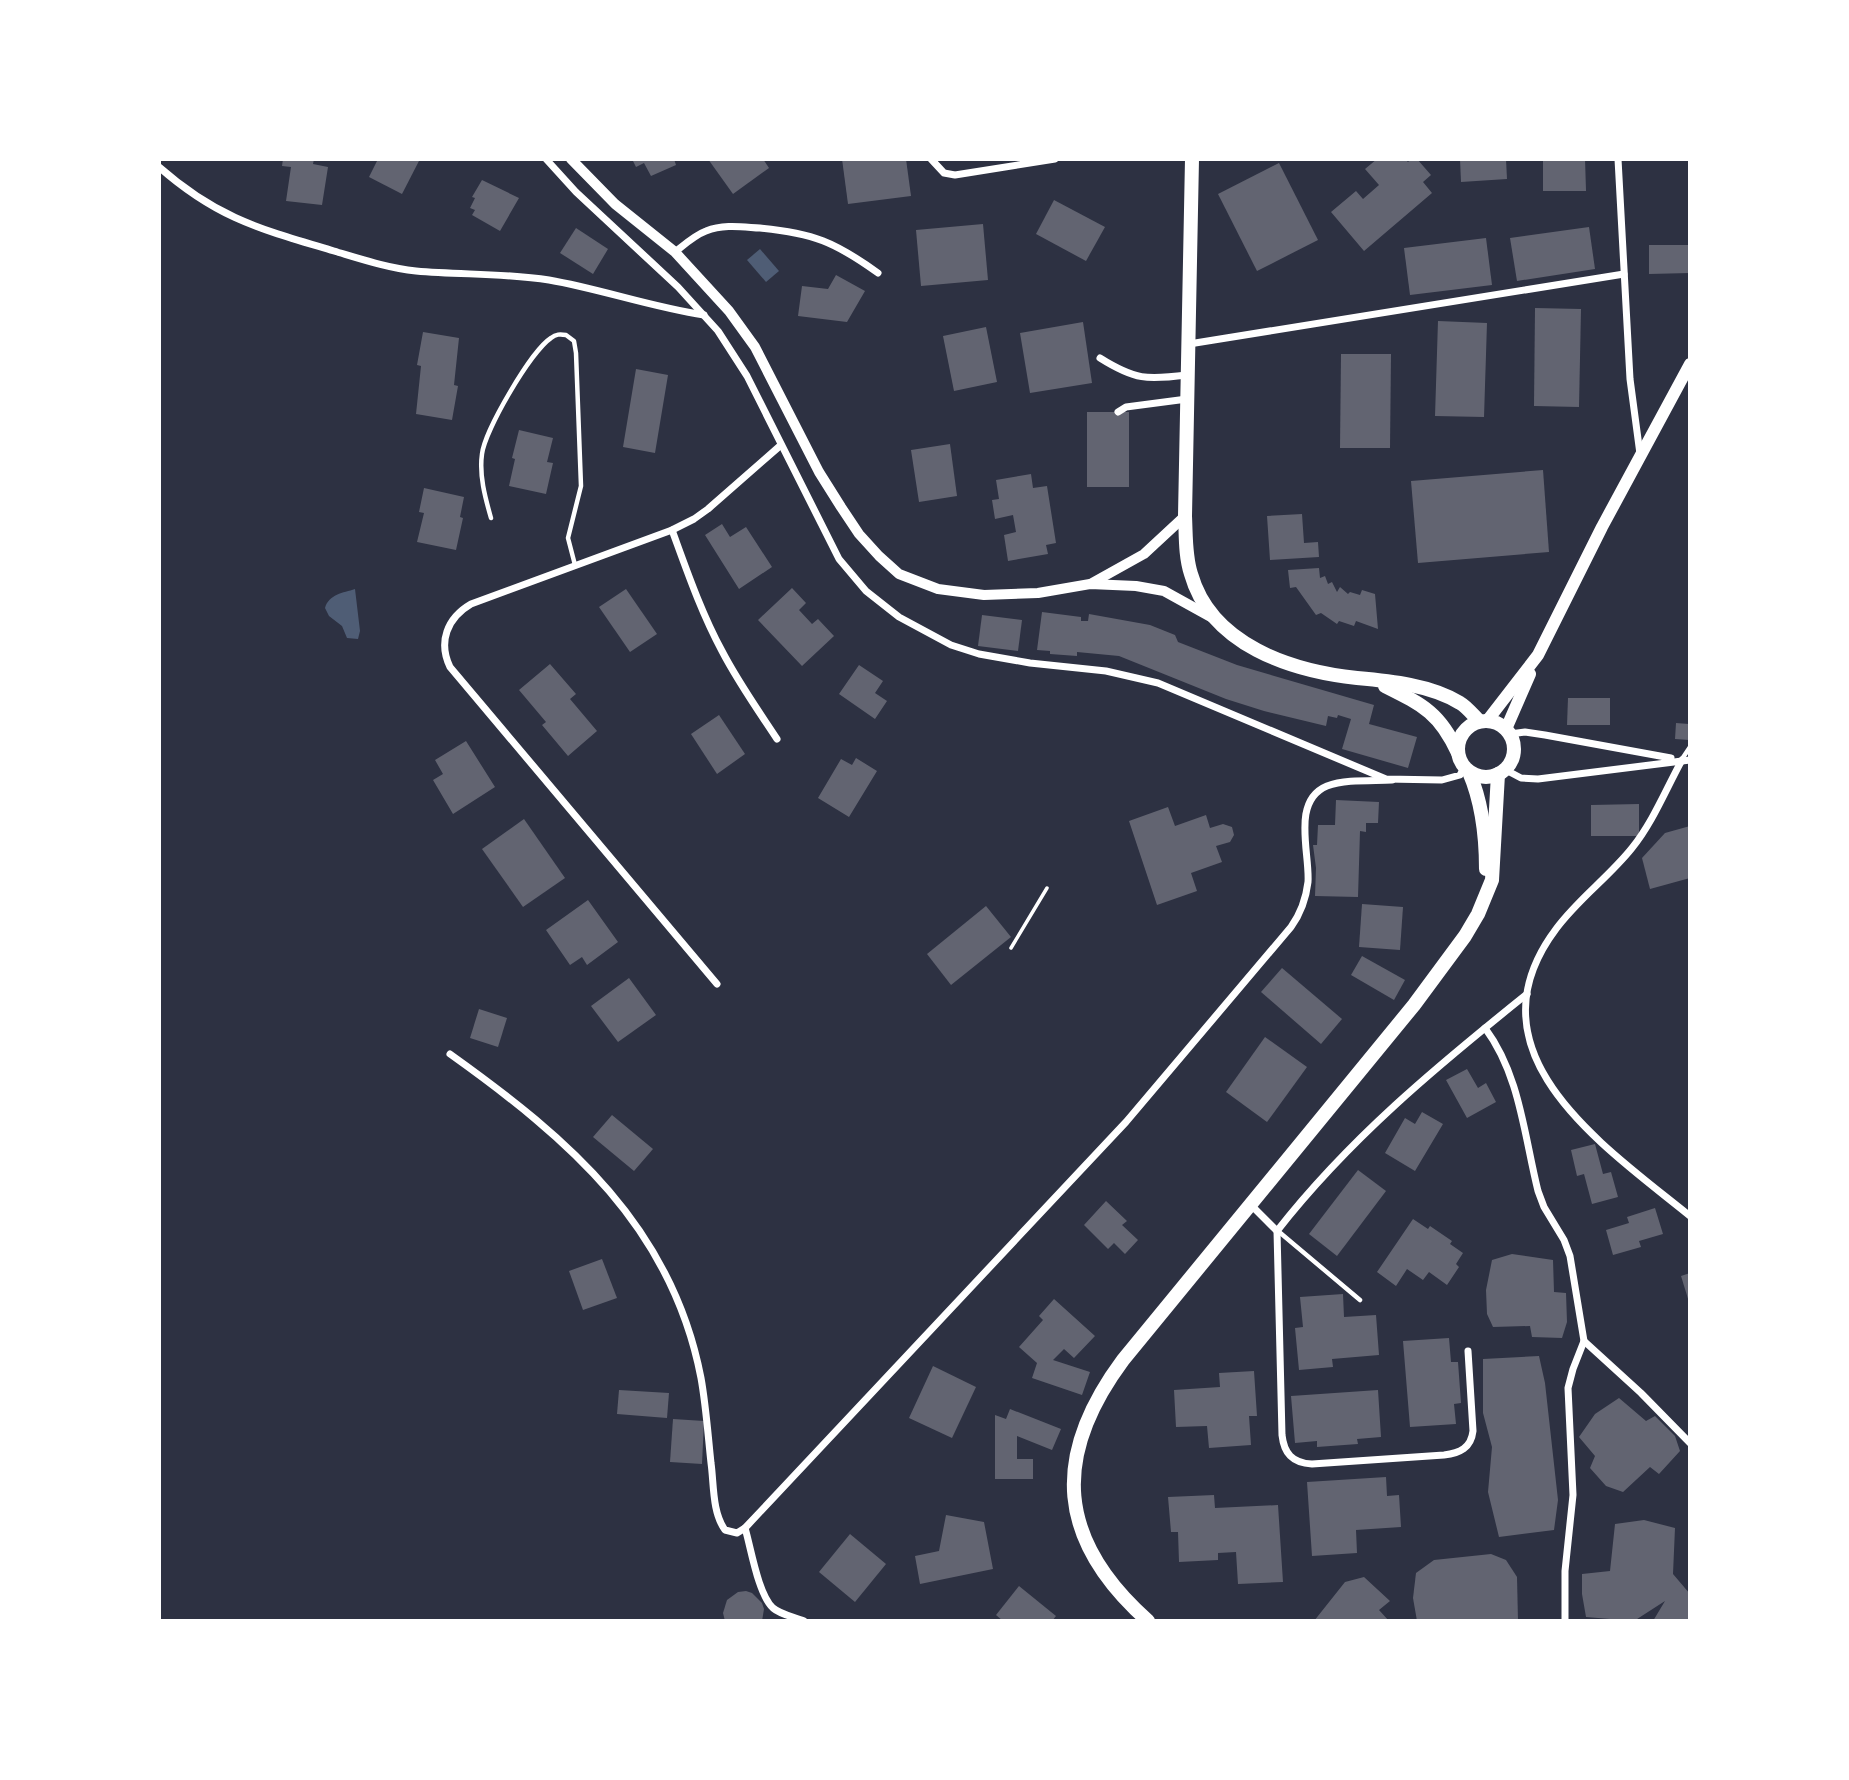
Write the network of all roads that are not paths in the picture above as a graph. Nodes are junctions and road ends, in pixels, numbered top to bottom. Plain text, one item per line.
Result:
1 (546, 159) edge
2 (571, 159) edge
3 (931, 159) edge
4 (1055, 159) edge
5 (1192, 159) edge
6 (1618, 159) edge
7 (159, 167) edge
8 (675, 252) junction
9 (878, 273) dead end
10 (1624, 274) junction
11 (705, 315) junction
12 (1189, 345) junction
13 (1100, 358) dead end
14 (1690, 365) edge
15 (1188, 375) junction
16 (1187, 399) junction
17 (1118, 412) dead end
18 (780, 445) junction
19 (1640, 454) junction
20 (1185, 516) junction
21 (491, 518) dead end
22 (672, 530) junction
23 (575, 566) junction
24 (1090, 584) junction
25 (1213, 618) junction
26 (1536, 658) junction
27 (1357, 678) junction
28 (1483, 721) junction
29 (1508, 732) junction
30 (777, 739) dead end
31 (1690, 747) edge
32 (1686, 760) edge
33 (1464, 766) junction
34 (1501, 772) junction
35 (1389, 779) junction
36 (1485, 898) junction
37 (717, 984) dead end
38 (1527, 994) junction
39 (1485, 1028) junction
40 (450, 1054) dead end
41 (1250, 1205) junction
42 (1690, 1216) edge
43 (1277, 1231) junction
44 (1360, 1300) dead end
45 (1584, 1341) junction
46 (1468, 1351) dead end
47 (1690, 1443) edge
48 (745, 1528) junction
49 (804, 1621) edge
50 (1150, 1621) edge
51 (1564, 1621) edge

1 - 11 street
2 - 8 street
3 - 4 street
5 - 12 main road
6 - 10 street
7 - 11 street
8 - 9 street
8 - 24 street
10 - 12 street
10 - 19 street
11 - 18 street
12 - 15 main road
13 - 15 street
14 - 19 main road
15 - 16 main road
16 - 17 street
16 - 20 main road
18 - 22 street
18 - 35 street
19 - 26 main road
20 - 24 street
20 - 25 main road
21 - 23 lane
22 - 23 street
22 - 30 street
23 - 37 street
24 - 25 street
25 - 27 main road
26 - 28 main road
26 - 29 main road
27 - 28 main road
27 - 33 main road
28 - 29 main road
28 - 33 main road
29 - 32 street
29 - 34 main road
31 - 32 lane
32 - 34 street
32 - 38 street
33 - 34 main road
33 - 35 street
33 - 36 main road
34 - 36 main road
35 - 48 street
36 - 41 main road
38 - 39 street
38 - 42 street
39 - 43 street
39 - 45 street
40 - 48 street
41 - 43 street
41 - 50 main road
43 - 44 lane
43 - 46 street
45 - 47 street
45 - 51 street
48 - 49 street

